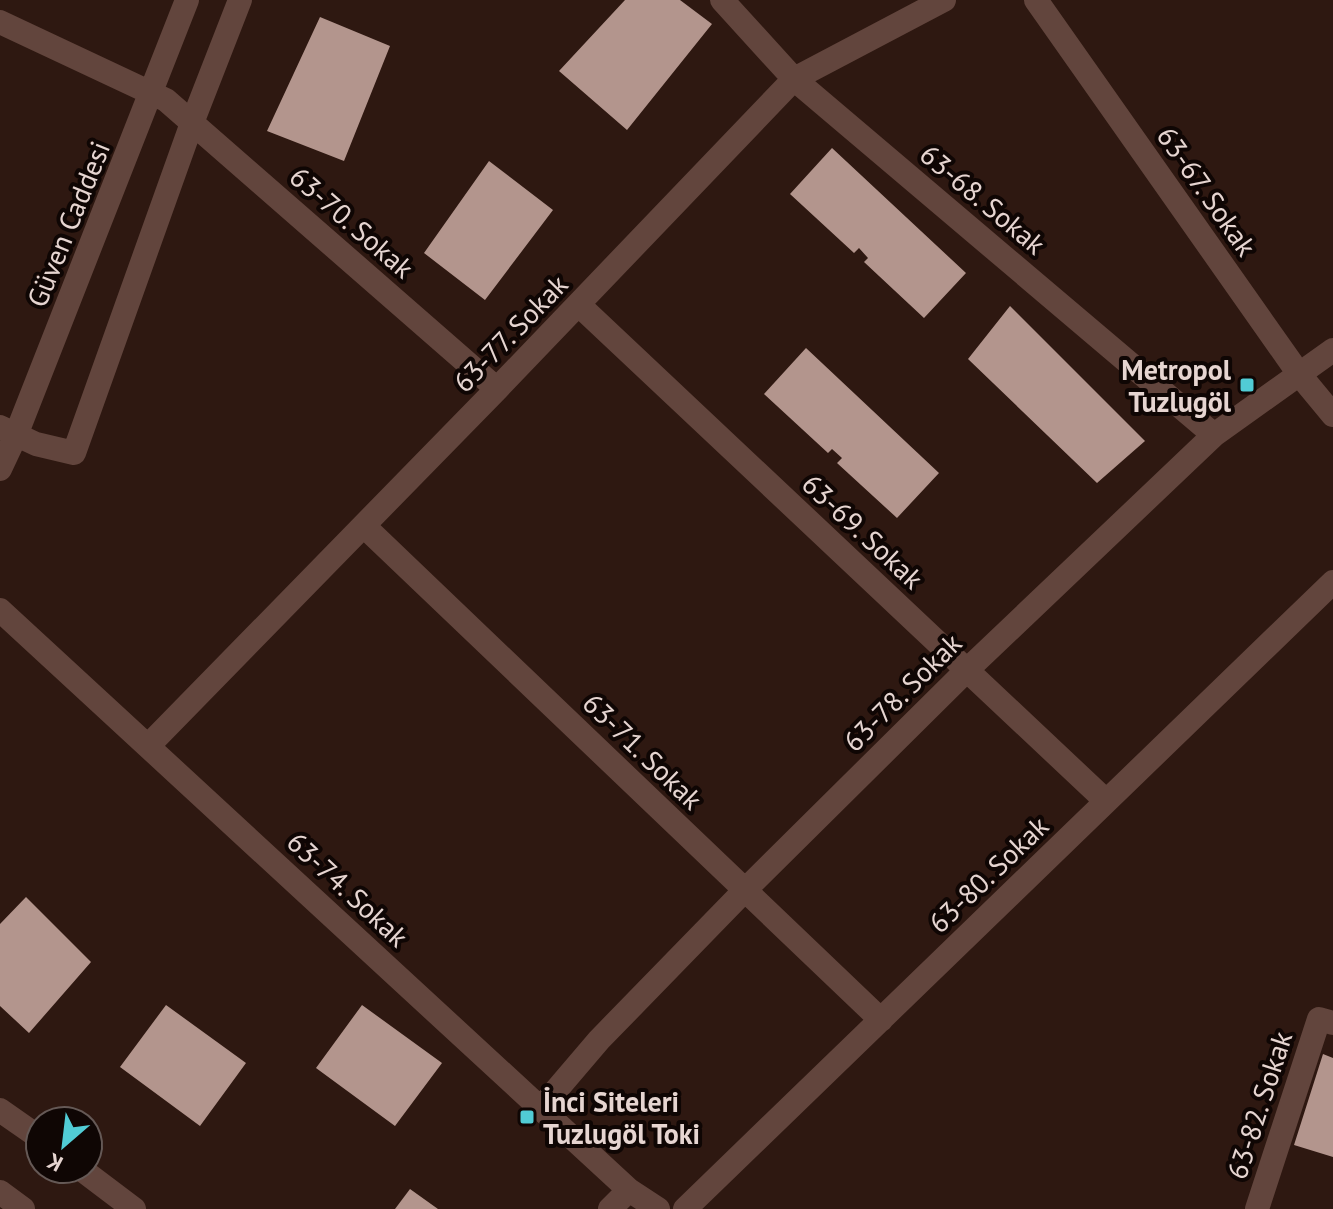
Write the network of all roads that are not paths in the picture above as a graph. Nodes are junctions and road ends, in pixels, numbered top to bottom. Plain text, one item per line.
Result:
1 (187, 0) edge
2 (240, 0) edge
3 (722, 0) edge
4 (944, 0) edge
5 (1036, 0) edge
6 (0, 22) edge
7 (794, 79) junction
8 (159, 97) junction
9 (192, 123) junction
10 (579, 305) junction
11 (1333, 350) edge
12 (1299, 374) junction
13 (497, 389) junction
14 (1333, 415) edge
15 (8, 431) edge
16 (1214, 435) junction
17 (0, 469) edge
18 (364, 526) junction
19 (1333, 582) edge
20 (0, 610) edge
21 (967, 670) junction
22 (148, 746) junction
23 (1106, 801) junction
24 (745, 890) junction
25 (881, 1020) junction
26 (1326, 1021) edge
27 (541, 1108) junction
28 (0, 1110) edge
29 (24, 1127) edge
30 (102, 1185) edge
31 (629, 1190) junction
32 (0, 1192) edge
33 (23, 1209) edge
34 (134, 1209) edge
35 (610, 1209) edge
36 (658, 1209) edge
37 (685, 1209) edge
38 (1257, 1209) edge

1 - 8 street, Güven Caddesi
2 - 9 street
3 - 7 street, 63-68. Sokak
4 - 7 street, 63-77. Sokak
5 - 12 street, 63-67. Sokak
6 - 8 street, 63-70. Sokak
7 - 10 street, 63-77. Sokak
7 - 16 street, 63-68. Sokak
8 - 9 street, 63-70. Sokak
8 - 15 street, Güven Caddesi
9 - 13 street, 63-70. Sokak
9 - 15 street
10 - 13 street, 63-77. Sokak
10 - 21 street, 63-69. Sokak
11 - 12 street, 63-78. Sokak
12 - 14 street, 63-67. Sokak
12 - 16 street, 63-78. Sokak
13 - 18 street, 63-77. Sokak
15 - 17 street, Güven Caddesi
16 - 21 street, 63-78. Sokak
18 - 22 street, 63-77. Sokak
18 - 24 street, 63-71. Sokak
19 - 23 street, 63-80. Sokak
20 - 22 street, 63-74. Sokak
21 - 23 street, 63-69. Sokak
21 - 24 street, 63-78. Sokak
22 - 27 street, 63-74. Sokak
23 - 25 street, 63-80. Sokak
24 - 25 street, 63-71. Sokak
24 - 27 street, 63-78. Sokak
25 - 37 street, 63-80. Sokak
26 - 38 street, 63-82. Sokak
27 - 31 street, 63-74. Sokak
28 - 29 street
30 - 34 street
31 - 35 street
31 - 36 street, 63-74. Sokak
32 - 33 street

